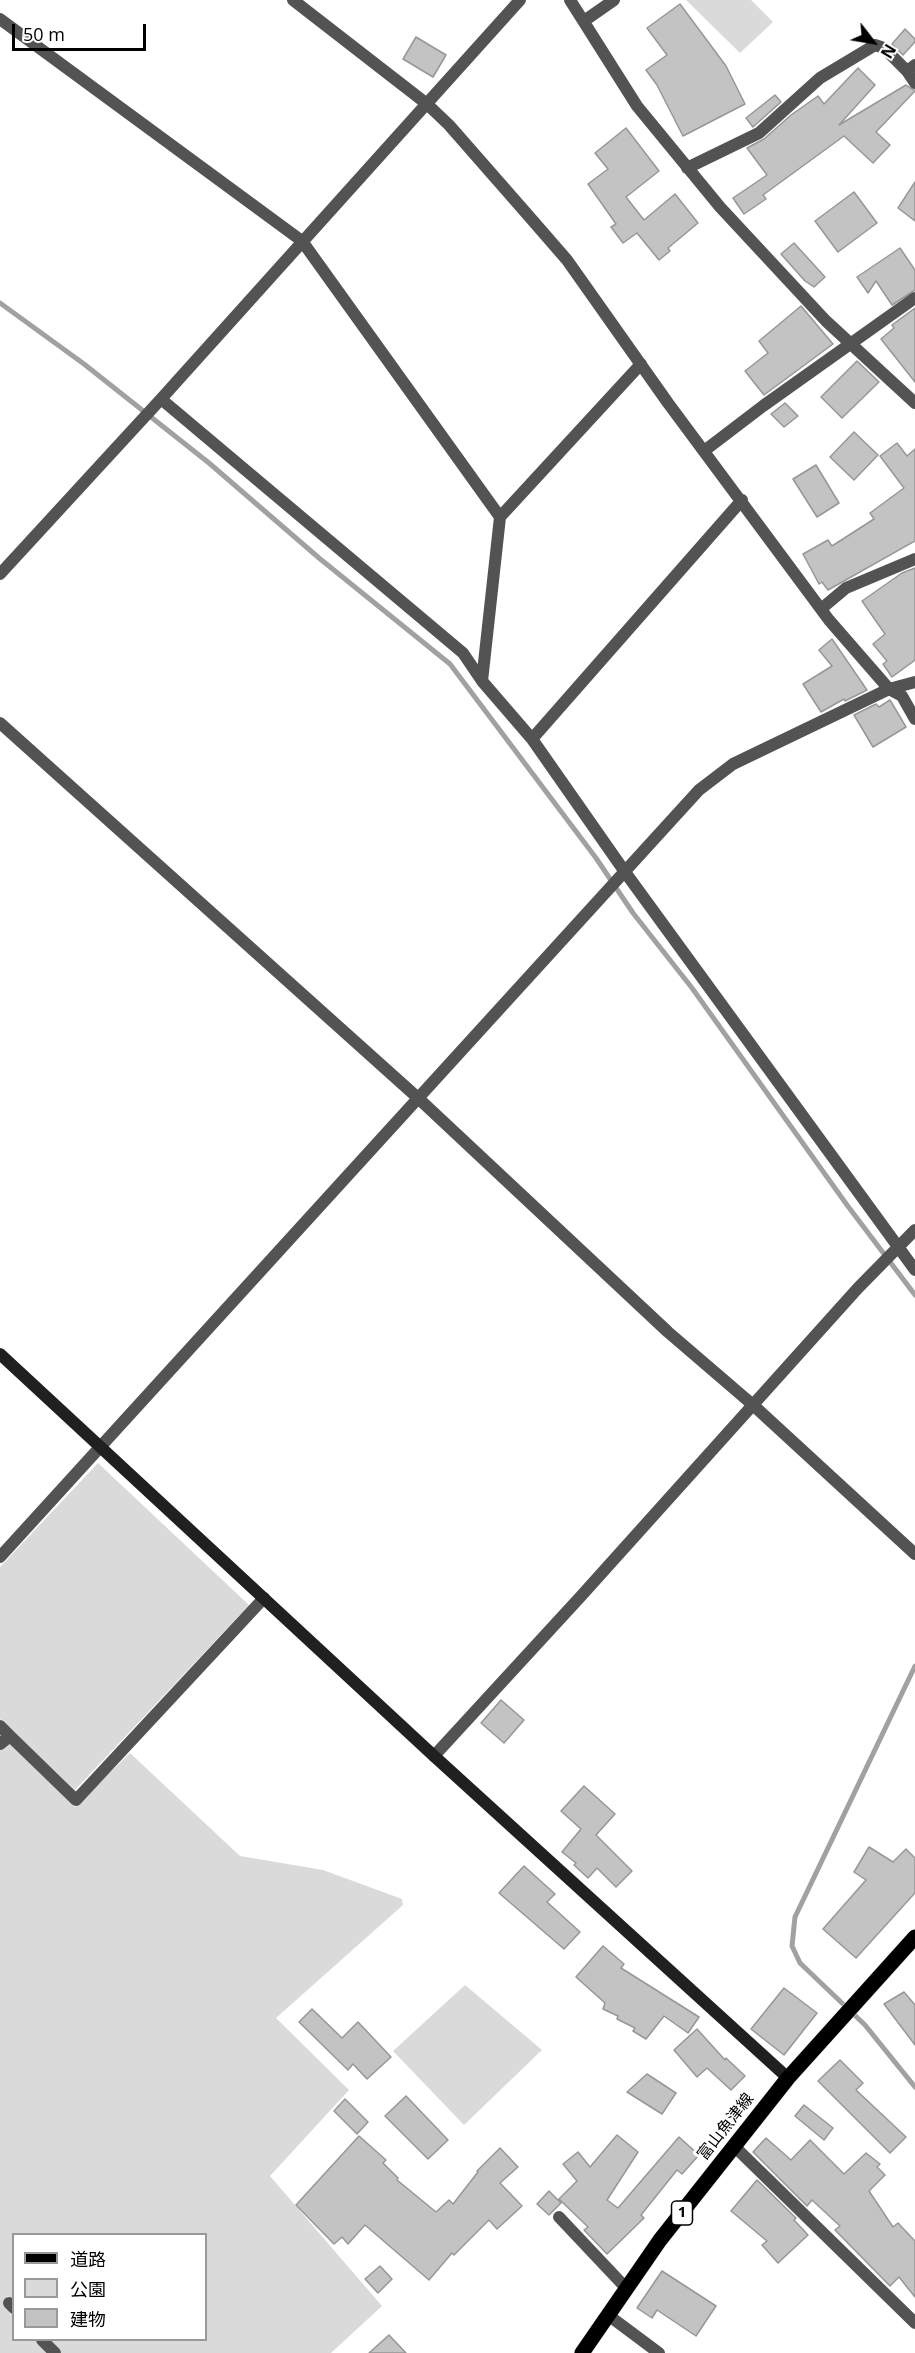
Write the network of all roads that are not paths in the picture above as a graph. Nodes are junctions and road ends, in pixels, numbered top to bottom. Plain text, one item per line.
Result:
1 (293, 0) edge
2 (520, 0) edge
3 (570, 0) edge
4 (614, 0) edge
5 (0, 19) edge
6 (584, 21) junction
7 (911, 68) edge
8 (915, 83) edge
9 (427, 104) junction
10 (687, 168) junction
11 (302, 242) junction
12 (915, 298) edge
13 (852, 343) junction
14 (640, 364) junction
15 (161, 399) junction
16 (915, 403) edge
17 (704, 451) junction
18 (742, 501) junction
19 (500, 517) junction
20 (915, 558) edge
21 (0, 574) edge
22 (820, 609) junction
23 (483, 681) junction
24 (915, 682) edge
25 (889, 689) junction
26 (915, 719) edge
27 (0, 723) edge
28 (532, 739) junction
29 (625, 872) junction
30 (418, 1098) junction
31 (915, 1230) edge
32 (898, 1249) junction
33 (915, 1270) edge
34 (0, 1354) edge
35 (753, 1406) junction
36 (102, 1447) junction
37 (915, 1554) edge
38 (0, 1557) edge
39 (264, 1598) junction
40 (0, 1726) edge
41 (5, 1740) edge
42 (434, 1756) junction
43 (915, 1937) edge
44 (788, 2078) junction
45 (734, 2146) junction
46 (559, 2217) dead end
47 (626, 2288) junction
48 (608, 2315) junction
49 (915, 2323) edge
50 (43, 2341) edge
51 (55, 2353) edge
52 (582, 2353) edge
53 (659, 2353) edge

1 - 9 street
2 - 9 street
3 - 6 street
4 - 6 street
5 - 11 street
6 - 10 street
7 - 8 street
7 - 10 street
9 - 11 street
9 - 14 street
10 - 13 street
11 - 15 street
11 - 19 street
12 - 13 street
13 - 16 street
13 - 17 street
14 - 17 street
14 - 19 street
15 - 21 street
15 - 23 street
17 - 18 street
18 - 22 street
18 - 28 street
19 - 23 street
20 - 22 street
22 - 25 street
23 - 28 street
24 - 25 street
25 - 26 street
25 - 29 street
27 - 30 street
28 - 29 street
29 - 30 street
29 - 32 street
30 - 35 street
30 - 36 street
31 - 32 street
32 - 33 street
32 - 35 street
34 - 36 street
35 - 37 street
35 - 42 street
36 - 38 street
36 - 39 street
39 - 41 street
39 - 42 street
40 - 41 street
42 - 44 street
43 - 44 main road, 富山魚津線 / 1
44 - 45 main road, 富山魚津線 / 1
45 - 47 main road, 富山魚津線 / 1
45 - 49 street
46 - 47 street
47 - 48 main road, 富山魚津線 / 1
48 - 52 main road, 富山魚津線 / 1
48 - 53 street
50 - 51 street

